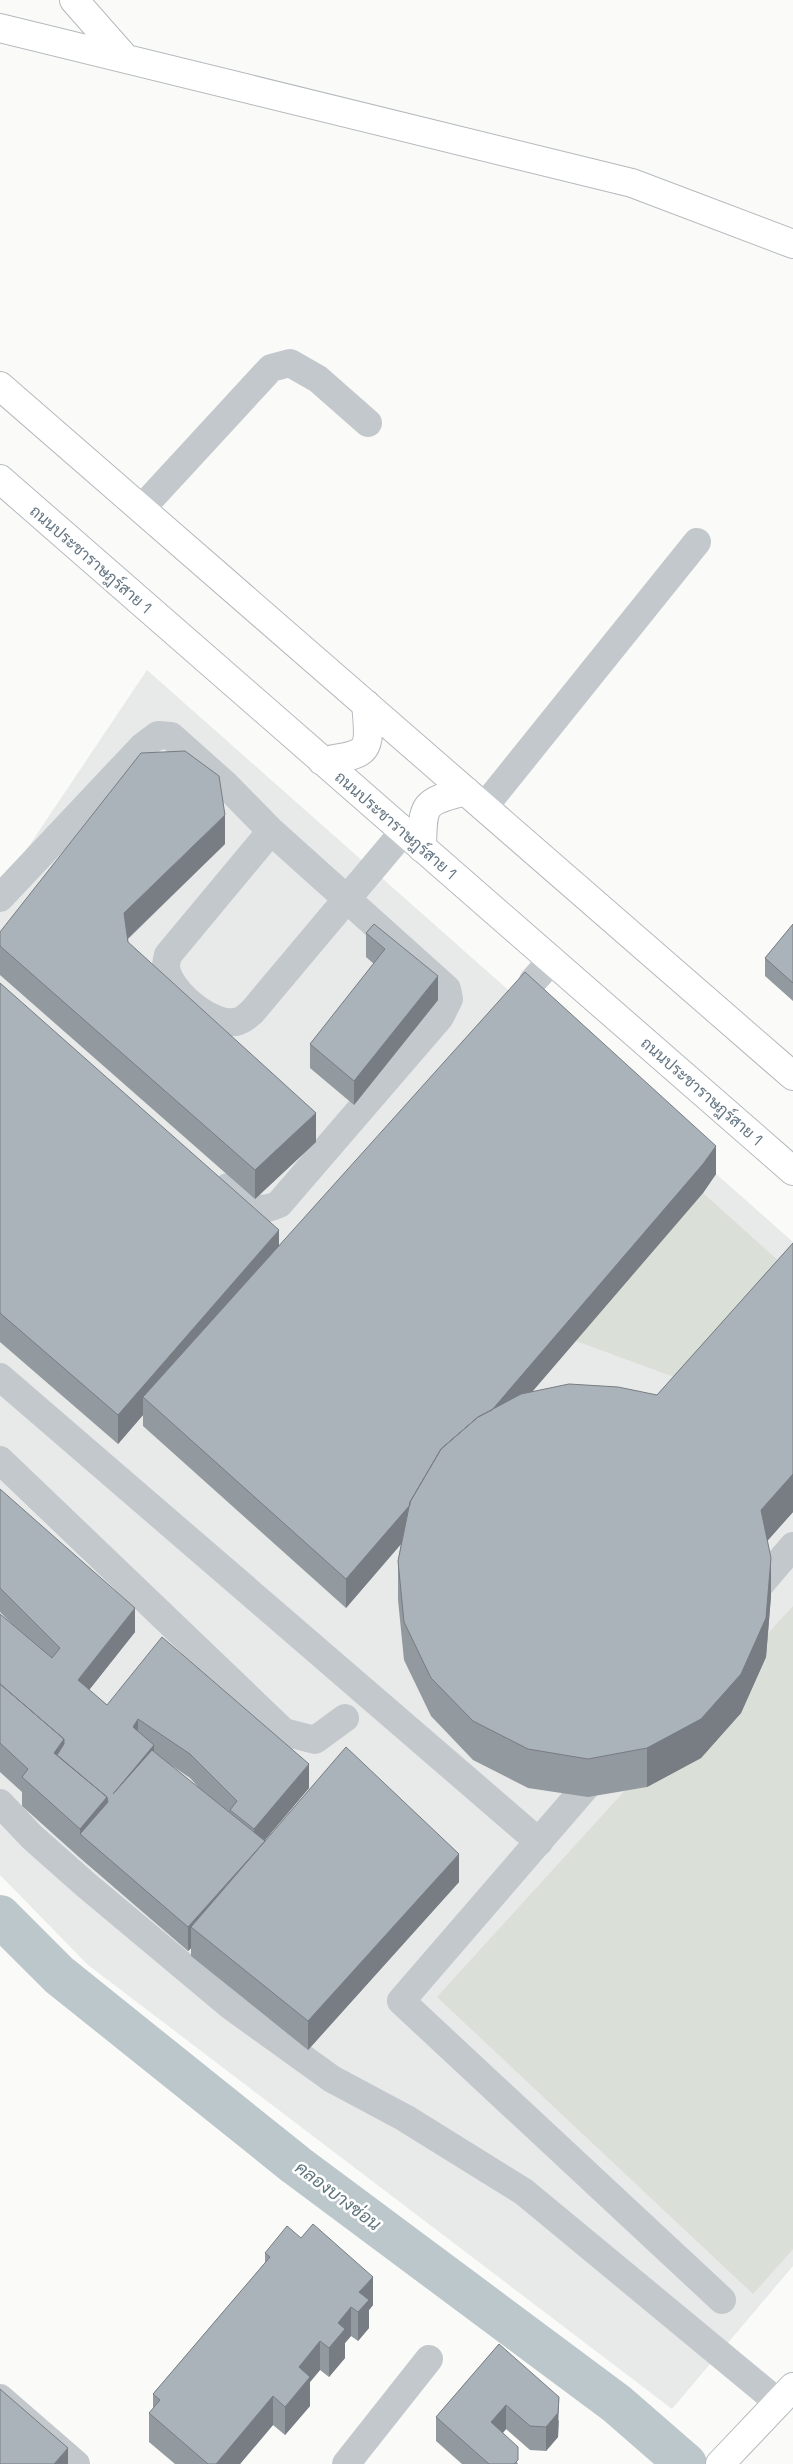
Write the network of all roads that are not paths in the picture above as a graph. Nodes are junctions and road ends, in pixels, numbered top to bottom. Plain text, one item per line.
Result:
1 (74, 0) edge
2 (0, 28) edge
3 (125, 58) junction
4 (793, 244) edge
5 (0, 386) edge
6 (368, 423) dead end
7 (0, 479) edge
8 (142, 509) junction
9 (697, 542) dead end
10 (366, 704) junction
11 (322, 760) junction
12 (475, 799) junction
13 (271, 831) junction
14 (413, 840) junction
15 (347, 897) junction
16 (0, 898) edge
17 (552, 960) junction
18 (498, 1031) edge
19 (793, 1076) edge
20 (793, 1171) edge
21 (212, 1173) edge
22 (0, 1376) edge
23 (0, 1460) edge
24 (793, 1546) edge
25 (728, 1622) edge
26 (345, 1718) dead end
27 (617, 1751) edge
28 (0, 1803) edge
29 (539, 1842) junction
30 (722, 2300) dead end
31 (429, 2359) dead end
32 (786, 2395) edge
33 (0, 2398) edge
34 (721, 2462) edge
35 (76, 2464) edge
36 (346, 2464) edge

1 - 3 main road
2 - 3 main road
3 - 4 main road
5 - 8 main road
6 - 8 street
7 - 11 main road, ถนนประชาราษฎร์สาย 1
8 - 10 main road
9 - 12 street
10 - 11 main road
10 - 12 main road
11 - 14 main road, ถนนประชาราษฎร์สาย 1
12 - 14 main road
12 - 19 main road
13 - 15 street
13 - 15 street
13 - 16 street
14 - 15 street
14 - 17 main road, ถนนประชาราษฎร์สาย 1
15 - 21 street
17 - 18 street
17 - 20 main road, ถนนประชาราษฎร์สาย 1
22 - 29 street
23 - 26 street
24 - 25 street
27 - 29 street
28 - 32 street
29 - 30 street
31 - 36 street
32 - 34 main road
33 - 35 street

